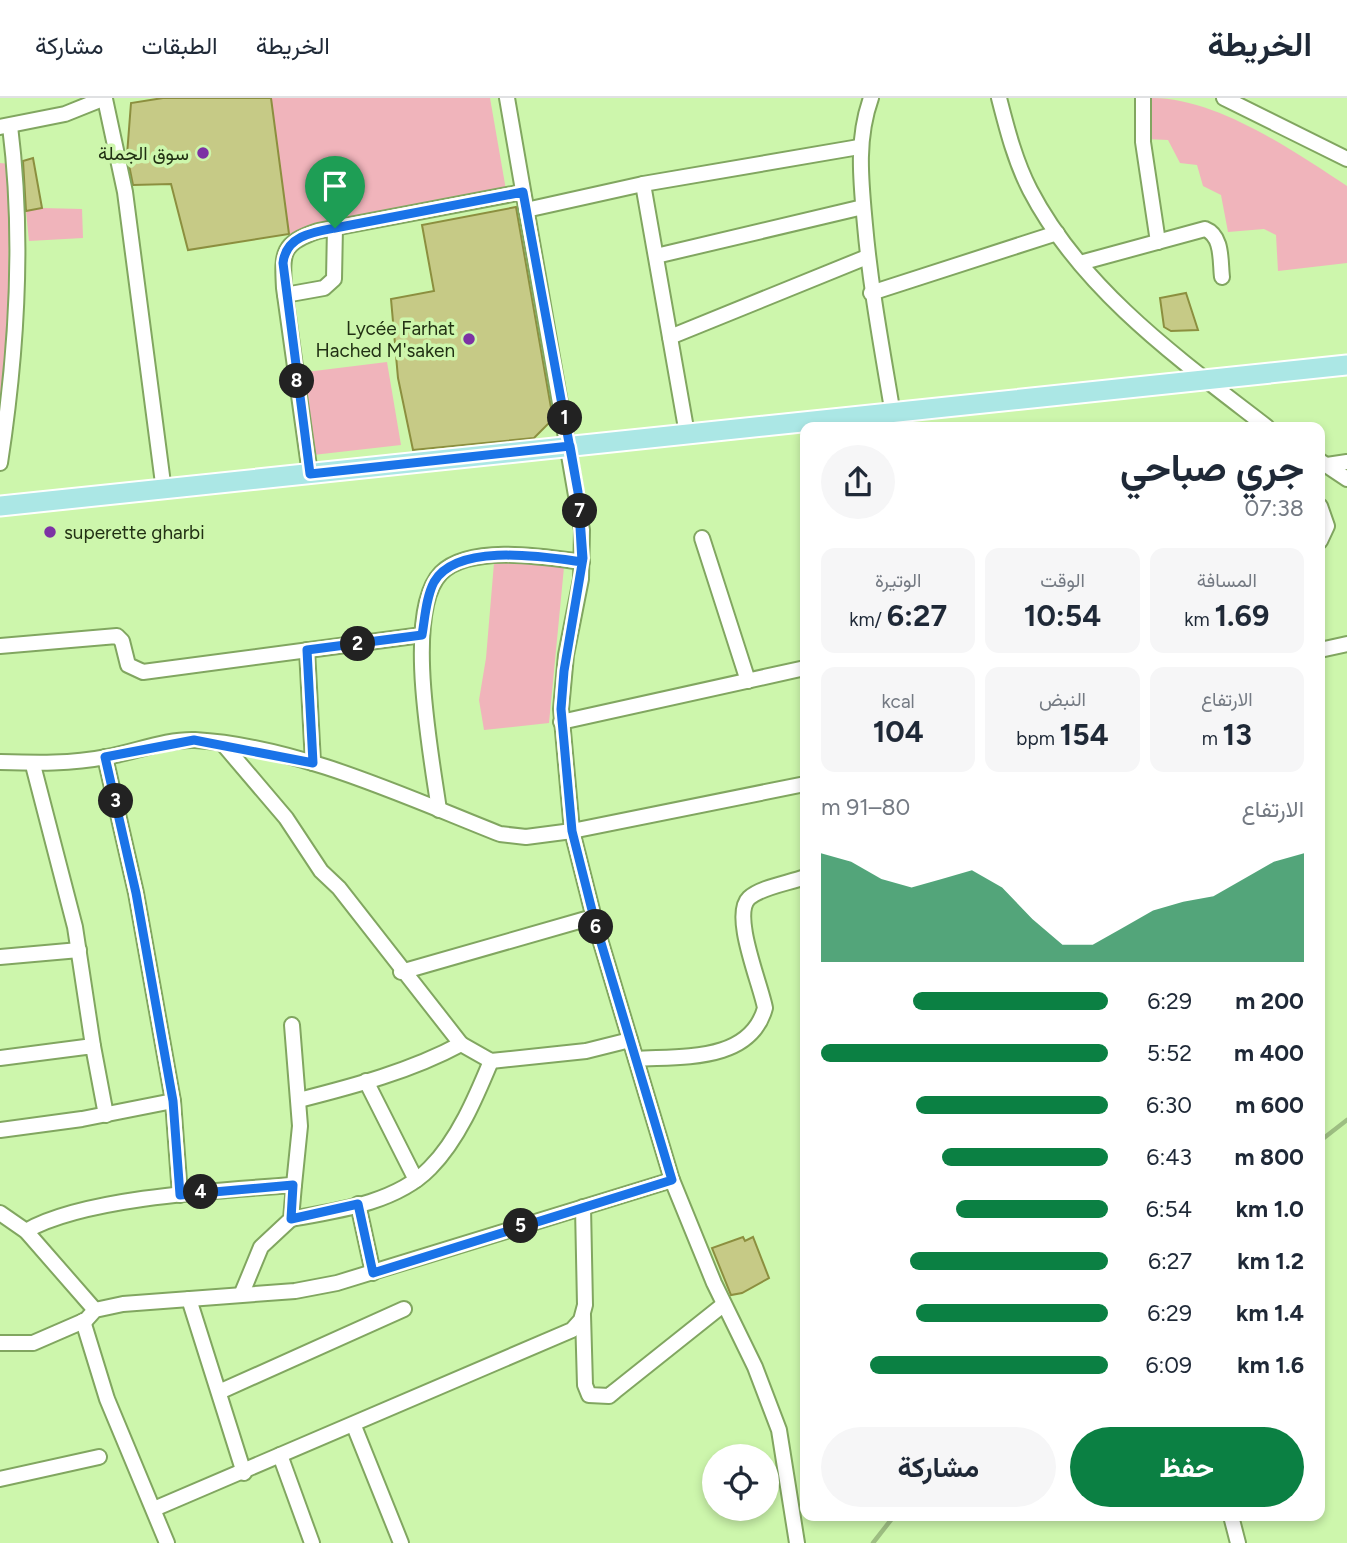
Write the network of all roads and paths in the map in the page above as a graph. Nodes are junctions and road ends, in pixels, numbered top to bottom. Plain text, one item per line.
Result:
1 (105, 98) edge
2 (507, 98) edge
3 (871, 98) edge
4 (999, 98) edge
5 (1143, 98) edge
6 (1224, 98) edge
7 (5, 126) edge
8 (859, 147) junction
9 (1347, 159) edge
10 (643, 184) junction
11 (523, 192) junction
12 (863, 207) junction
13 (526, 209) junction
14 (335, 228) junction
15 (1057, 233) junction
16 (1158, 242) junction
17 (656, 256) junction
18 (867, 257) junction
19 (1080, 263) junction
20 (1222, 277) dead end
21 (870, 293) junction
22 (285, 295) junction
23 (670, 337) junction
24 (1347, 365) edge
25 (1206, 380) junction
26 (894, 420) edge
27 (864, 422) edge
28 (1261, 422) edge
29 (800, 426) edge
30 (687, 434) junction
31 (570, 446) junction
32 (1347, 462) edge
33 (0, 463) edge
34 (1325, 463) edge
35 (1325, 464) edge
36 (310, 474) junction
37 (1347, 479) edge
38 (164, 491) junction
39 (0, 506) edge
40 (702, 538) dead end
41 (582, 562) junction
42 (422, 635) junction
43 (1347, 644) edge
44 (0, 646) edge
45 (1325, 649) edge
46 (307, 650) junction
47 (800, 669) edge
48 (748, 681) junction
49 (561, 722) junction
50 (223, 744) junction
51 (105, 757) junction
52 (0, 762) edge
53 (313, 763) junction
54 (33, 765) junction
55 (800, 785) edge
56 (439, 810) junction
57 (572, 831) junction
58 (800, 879) edge
59 (593, 917) junction
60 (79, 950) junction
61 (0, 957) edge
62 (401, 972) junction
63 (292, 1025) dead end
64 (630, 1040) junction
65 (461, 1044) junction
66 (93, 1046) junction
67 (0, 1058) edge
68 (636, 1059) junction
69 (491, 1061) junction
70 (366, 1081) junction
71 (299, 1100) junction
72 (173, 1101) junction
73 (106, 1115) junction
74 (0, 1130) edge
75 (416, 1180) junction
76 (672, 1180) junction
77 (293, 1185) junction
78 (180, 1195) junction
79 (358, 1204) junction
80 (583, 1207) junction
81 (0, 1213) edge
82 (291, 1219) junction
83 (26, 1231) junction
84 (373, 1273) junction
85 (242, 1293) junction
86 (189, 1299) junction
87 (723, 1304) junction
88 (404, 1309) dead end
89 (95, 1311) junction
90 (583, 1315) junction
91 (83, 1321) junction
92 (0, 1343) edge
93 (219, 1392) junction
94 (354, 1426) junction
95 (279, 1455) junction
96 (99, 1457) dead end
97 (244, 1473) junction
98 (0, 1479) edge
99 (154, 1509) junction
100 (1232, 1521) edge
101 (167, 1543) edge
102 (312, 1543) edge
103 (401, 1543) edge
104 (797, 1543) edge
105 (1238, 1543) edge

1 - 7 street
1 - 38 street
2 - 11 street
3 - 8 street
4 - 15 street
5 - 16 street
6 - 9 street
7 - 33 street
8 - 10 street
8 - 12 street
10 - 13 street
10 - 17 street
11 - 13 street
11 - 14 street
12 - 17 street
12 - 18 street
13 - 31 street
14 - 22 street
14 - 22 street
15 - 19 street
15 - 21 street
16 - 19 street
16 - 20 street
17 - 23 street
18 - 21 street
18 - 23 street
19 - 25 street
21 - 26 street
22 - 36 street
23 - 30 street
24 - 25 main road
25 - 26 main road
25 - 28 street
26 - 27 main road
29 - 30 main road
30 - 31 main road
31 - 36 main road
31 - 41 street
32 - 34 street
35 - 37 street
36 - 38 main road
38 - 39 main road
40 - 48 street
41 - 42 street
41 - 49 street
42 - 46 street
42 - 56 street
43 - 45 street
44 - 46 street
46 - 53 street
47 - 48 street
48 - 49 street
49 - 57 street
50 - 51 street
50 - 53 street
50 - 62 street
51 - 54 street
51 - 72 street
52 - 54 street
53 - 56 street
54 - 60 street
55 - 57 street
56 - 57 street
57 - 59 street
58 - 68 street
59 - 62 street
59 - 64 street
60 - 61 street
60 - 66 street
62 - 65 street
63 - 71 street
64 - 68 street
64 - 69 street
65 - 69 street
65 - 70 street
66 - 67 street
66 - 73 street
68 - 76 street
69 - 75 street
70 - 71 street
70 - 75 street
71 - 77 street
72 - 73 street
72 - 78 street
73 - 74 street
75 - 79 street
76 - 80 street
76 - 87 street
77 - 78 street
77 - 82 street
78 - 83 street
79 - 82 street
79 - 84 street
80 - 84 street
80 - 90 street
81 - 83 street
82 - 85 street
83 - 89 street
84 - 85 street
85 - 86 street
86 - 89 street
86 - 93 street
87 - 90 street
87 - 104 street
88 - 93 street
89 - 91 street
90 - 94 street
91 - 92 street
91 - 99 street
93 - 97 street
94 - 95 street
94 - 103 street
95 - 97 street
95 - 102 street
96 - 98 street
97 - 99 street
99 - 101 street
100 - 105 street

